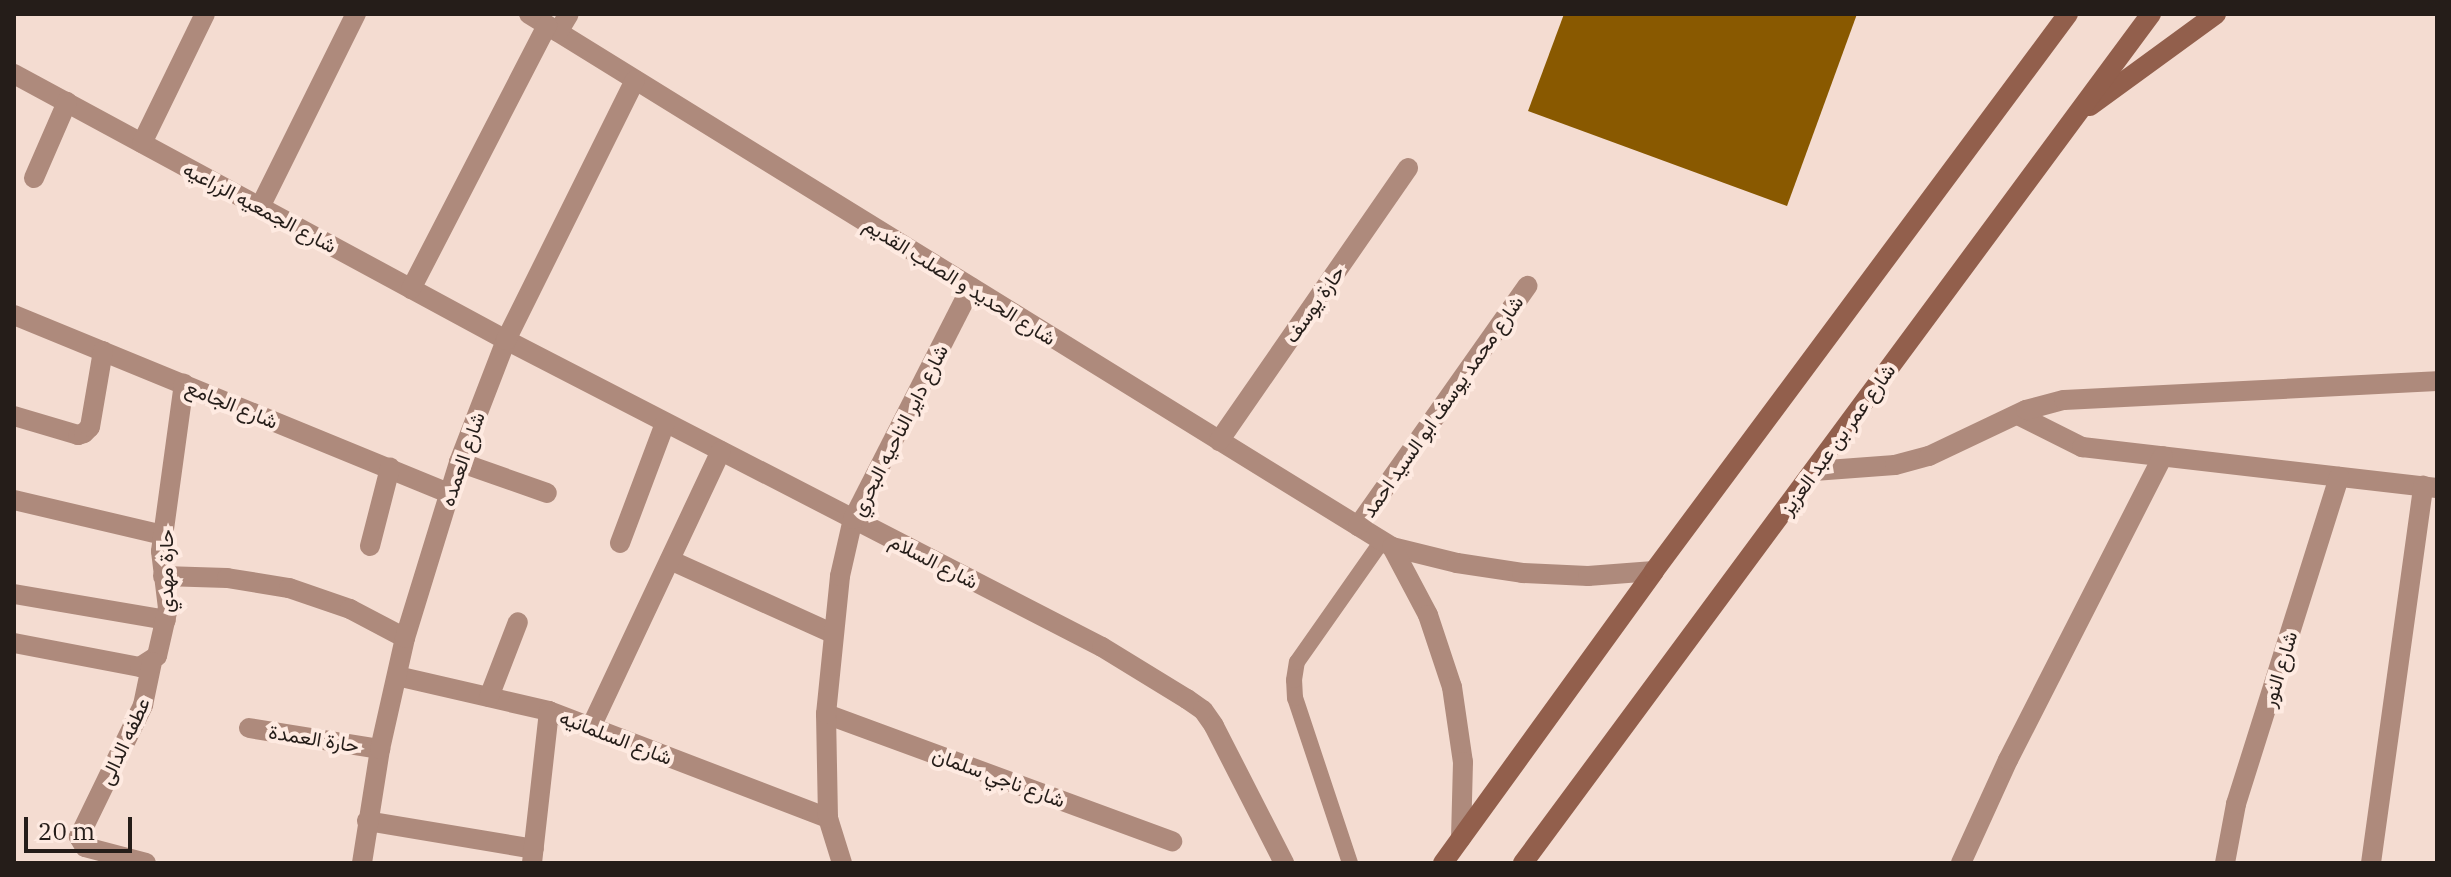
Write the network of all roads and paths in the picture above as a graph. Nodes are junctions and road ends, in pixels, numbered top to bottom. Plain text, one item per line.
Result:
1 (205, 14) edge
2 (356, 14) edge
3 (529, 14) edge
4 (569, 14) edge
5 (2068, 14) edge
6 (2151, 14) edge
7 (2216, 14) edge
8 (553, 29) junction
9 (14, 74) edge
10 (635, 80) junction
11 (67, 102) junction
12 (2073, 118) junction
13 (142, 143) junction
14 (1408, 168) dead end
15 (34, 178) dead end
16 (260, 207) junction
17 (1527, 286) dead end
18 (971, 287) junction
19 (411, 289) junction
20 (18, 319) edge
21 (506, 340) junction
22 (103, 351) junction
23 (2437, 381) edge
24 (184, 384) junction
25 (2018, 415) junction
26 (14, 416) edge
27 (665, 423) junction
28 (1219, 441) junction
29 (721, 451) junction
30 (2163, 456) junction
31 (459, 462) junction
32 (390, 468) junction
33 (1814, 471) junction
34 (2339, 477) junction
35 (2430, 487) edge
36 (449, 493) junction
37 (547, 493) dead end
38 (14, 500) edge
39 (853, 519) junction
40 (1358, 526) junction
41 (163, 535) junction
42 (620, 543) dead end
43 (1387, 544) junction
44 (370, 546) dead end
45 (670, 560) junction
46 (1654, 571) junction
47 (163, 576) junction
48 (14, 594) edge
49 (166, 620) junction
50 (518, 622) dead end
51 (832, 633) junction
52 (405, 638) junction
53 (14, 643) edge
54 (152, 662) junction
55 (397, 676) junction
56 (489, 697) junction
57 (549, 711) junction
58 (826, 714) junction
59 (591, 727) junction
60 (249, 728) dead end
61 (380, 749) junction
62 (828, 818) junction
63 (367, 821) junction
64 (1461, 838) junction
65 (1172, 841) dead end
66 (533, 856) edge
67 (146, 863) edge
68 (362, 863) edge
69 (842, 863) edge
70 (1284, 863) edge
71 (1350, 863) edge
72 (1443, 863) edge
73 (1523, 863) edge
74 (1961, 863) edge
75 (2225, 863) edge
76 (2371, 863) edge

1 - 13 street
2 - 16 street
3 - 8 street, شارع الحديد و الصلب القديم
4 - 8 street
5 - 46 main road
6 - 12 main road, شارع عمر بن عبد العزيز
7 - 12 main road
8 - 10 street, شارع الحديد و الصلب القديم
8 - 19 street
9 - 11 street, شارع الجمعيه الزراعيه
10 - 18 street, شارع الحديد و الصلب القديم
10 - 21 street, شارع العمده
11 - 13 street, شارع الجمعيه الزراعيه
11 - 15 street
12 - 33 main road, شارع عمر بن عبد العزيز
13 - 16 street, شارع الجمعيه الزراعيه
14 - 28 street, حارة يوسف
16 - 19 street, شارع الجمعيه الزراعيه
17 - 40 street, شارع محمد يوسف ابو السيد احمد
18 - 28 street, شارع الحديد و الصلب القديم
18 - 39 street, شارع داير الناحيه البحري
19 - 21 street, شارع الجمعيه الزراعيه
20 - 22 street, شارع الجامع
21 - 27 street, شارع السلام
21 - 31 street, شارع العمده
22 - 24 street, شارع الجامع
22 - 26 street
23 - 25 street
24 - 32 street, شارع الجامع
24 - 41 street, حارة مهدي
25 - 30 street
25 - 33 street
27 - 29 street, شارع السلام
27 - 42 street
28 - 40 street, شارع الحديد و الصلب القديم
29 - 39 street, شارع السلام
29 - 45 street
30 - 34 street
30 - 74 street
31 - 36 street, شارع العمده
31 - 37 street
32 - 36 street, شارع الجامع
32 - 44 street
33 - 73 main road, شارع عمر بن عبد العزيز
34 - 35 street
34 - 75 street, شارع النور
35 - 76 street
36 - 52 street, شارع العمده
38 - 41 street
39 - 51 street, شارع داير الناحيه البحري
39 - 70 street, شارع السلام
40 - 43 street, شارع الحديد و الصلب القديم
41 - 47 street, حارة مهدي
43 - 46 street, شارع الحديد و الصلب القديم
43 - 64 street
43 - 71 lane
45 - 51 street
45 - 59 street
46 - 64 main road
47 - 49 street, حارة مهدي
47 - 52 street
48 - 49 street
49 - 54 street, حارة مهدي
50 - 56 street
51 - 58 street, شارع داير الناحيه البحري
52 - 55 street, شارع العمده
53 - 54 street
54 - 67 street, عطفه الدالى
55 - 56 street, شارع السلمانيه
55 - 61 street, شارع العمده
56 - 57 street, شارع السلمانيه
57 - 59 street, شارع السلمانيه
57 - 66 street
58 - 62 street, شارع داير الناحيه البحري
58 - 65 street, شارع ناجي سلمان
59 - 62 street, شارع السلمانيه
60 - 61 street, حارة العمدة
61 - 63 street, شارع العمده
62 - 69 street, شارع داير الناحيه البحري
63 - 66 street
63 - 68 street, شارع العمده
64 - 72 main road

